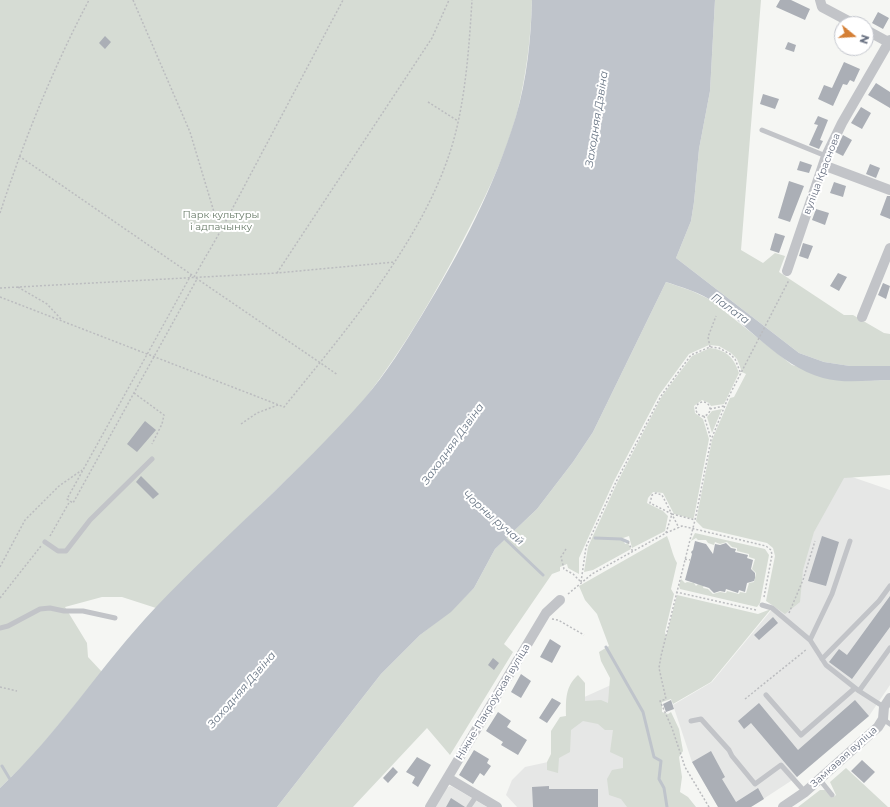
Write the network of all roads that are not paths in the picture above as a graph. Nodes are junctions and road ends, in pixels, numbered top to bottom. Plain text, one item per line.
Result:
1 (820, 0) edge
2 (839, 16) edge
3 (874, 34) edge
4 (890, 42) edge
5 (762, 130) dead end
6 (825, 161) junction
7 (890, 190) edge
8 (890, 248) edge
9 (789, 273) road end
10 (862, 317) dead end
11 (152, 458) dead end
12 (850, 541) dead end
13 (45, 542) road end
14 (890, 586) edge
15 (560, 600) road end
16 (762, 605) road end
17 (115, 618) dead end
18 (0, 628) edge
19 (811, 642) junction
20 (890, 648) edge
21 (822, 659) junction
22 (857, 690) junction
23 (766, 695) dead end
24 (890, 698) edge
25 (884, 707) junction
26 (691, 721) dead end
27 (886, 722) edge
28 (448, 778) junction
29 (820, 780) junction
30 (805, 792) junction
31 (477, 795) junction
32 (832, 795) dead end
33 (430, 807) edge
34 (469, 807) edge
35 (497, 807) edge
36 (784, 807) edge

1 - 2 street
3 - 4 street
4 - 6 street, вуліца Краснова
5 - 6 lane
6 - 7 street
6 - 9 street, вуліца Краснова
8 - 10 street
11 - 13 lane
12 - 19 lane
14 - 21 lane
15 - 28 street, Ніжне-Пакроўская вуліца
16 - 19 lane
17 - 18 lane
19 - 21 lane
20 - 22 lane
21 - 22 lane
22 - 23 lane
22 - 25 lane
24 - 25 street, Замкавая вуліца
25 - 27 street, Замкавая вуліца
26 - 30 lane
27 - 29 street, Замкавая вуліца
28 - 31 street
28 - 33 street, Ніжне-Пакроўская вуліца
29 - 30 street, Замкавая вуліца
29 - 32 lane
30 - 36 street, Замкавая вуліца
31 - 34 lane
31 - 35 street

